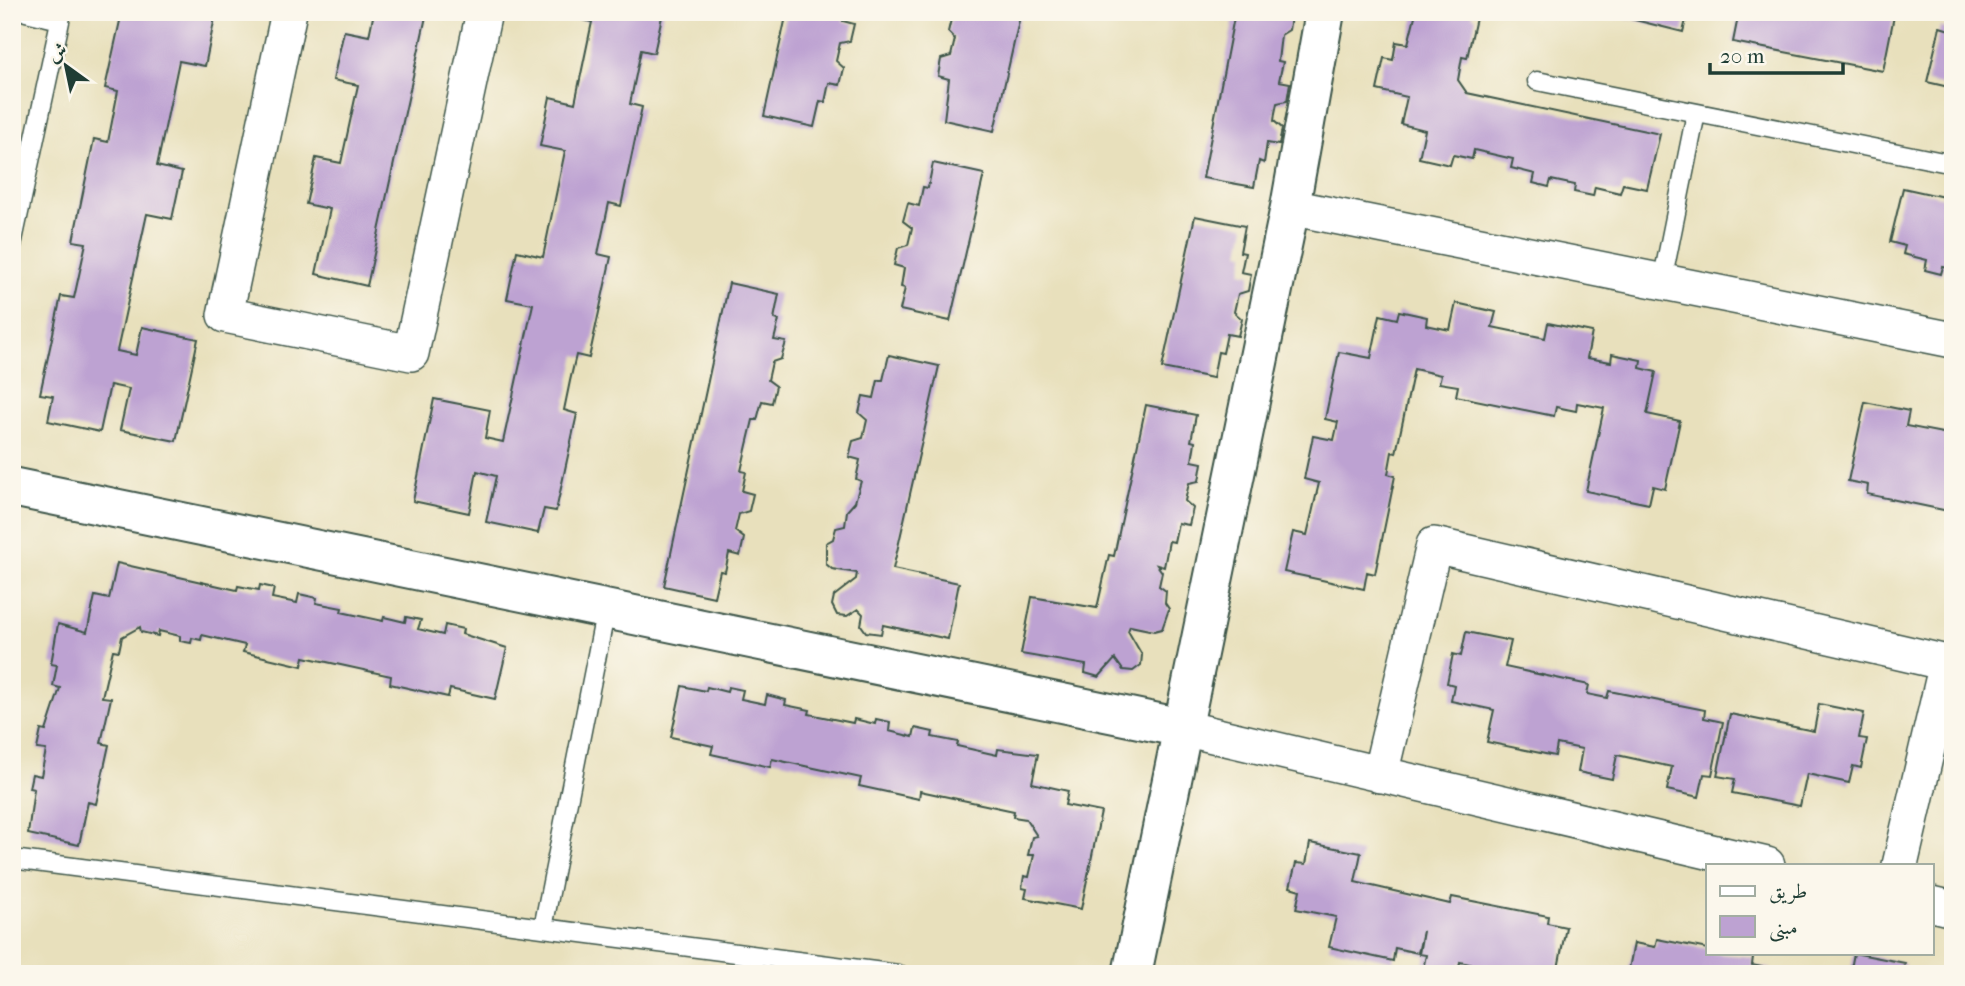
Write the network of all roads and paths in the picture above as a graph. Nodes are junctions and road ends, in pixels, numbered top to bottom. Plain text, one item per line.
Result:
1 (26, 12) edge
2 (289, 12) edge
3 (484, 12) edge
4 (1325, 12) edge
5 (61, 16) edge
6 (1537, 81) dead end
7 (1696, 113) junction
8 (1953, 164) edge
9 (1290, 207) junction
10 (12, 244) edge
11 (1662, 282) junction
12 (1953, 341) edge
13 (12, 487) edge
14 (606, 609) junction
15 (1183, 728) junction
16 (1380, 775) junction
17 (12, 859) edge
18 (1763, 864) edge
19 (1900, 864) edge
20 (1934, 904) edge
21 (1953, 909) edge
22 (543, 928) junction
23 (898, 974) edge
24 (1132, 974) edge

1 - 5 lane
2 - 3 street
4 - 9 street
5 - 10 lane
6 - 7 lane
7 - 8 lane
7 - 11 lane
9 - 11 street
9 - 15 street
11 - 12 street
13 - 14 street
14 - 15 street
14 - 22 lane
15 - 16 street
15 - 24 street
16 - 18 street
16 - 19 street
17 - 22 lane
20 - 21 street
22 - 23 lane

